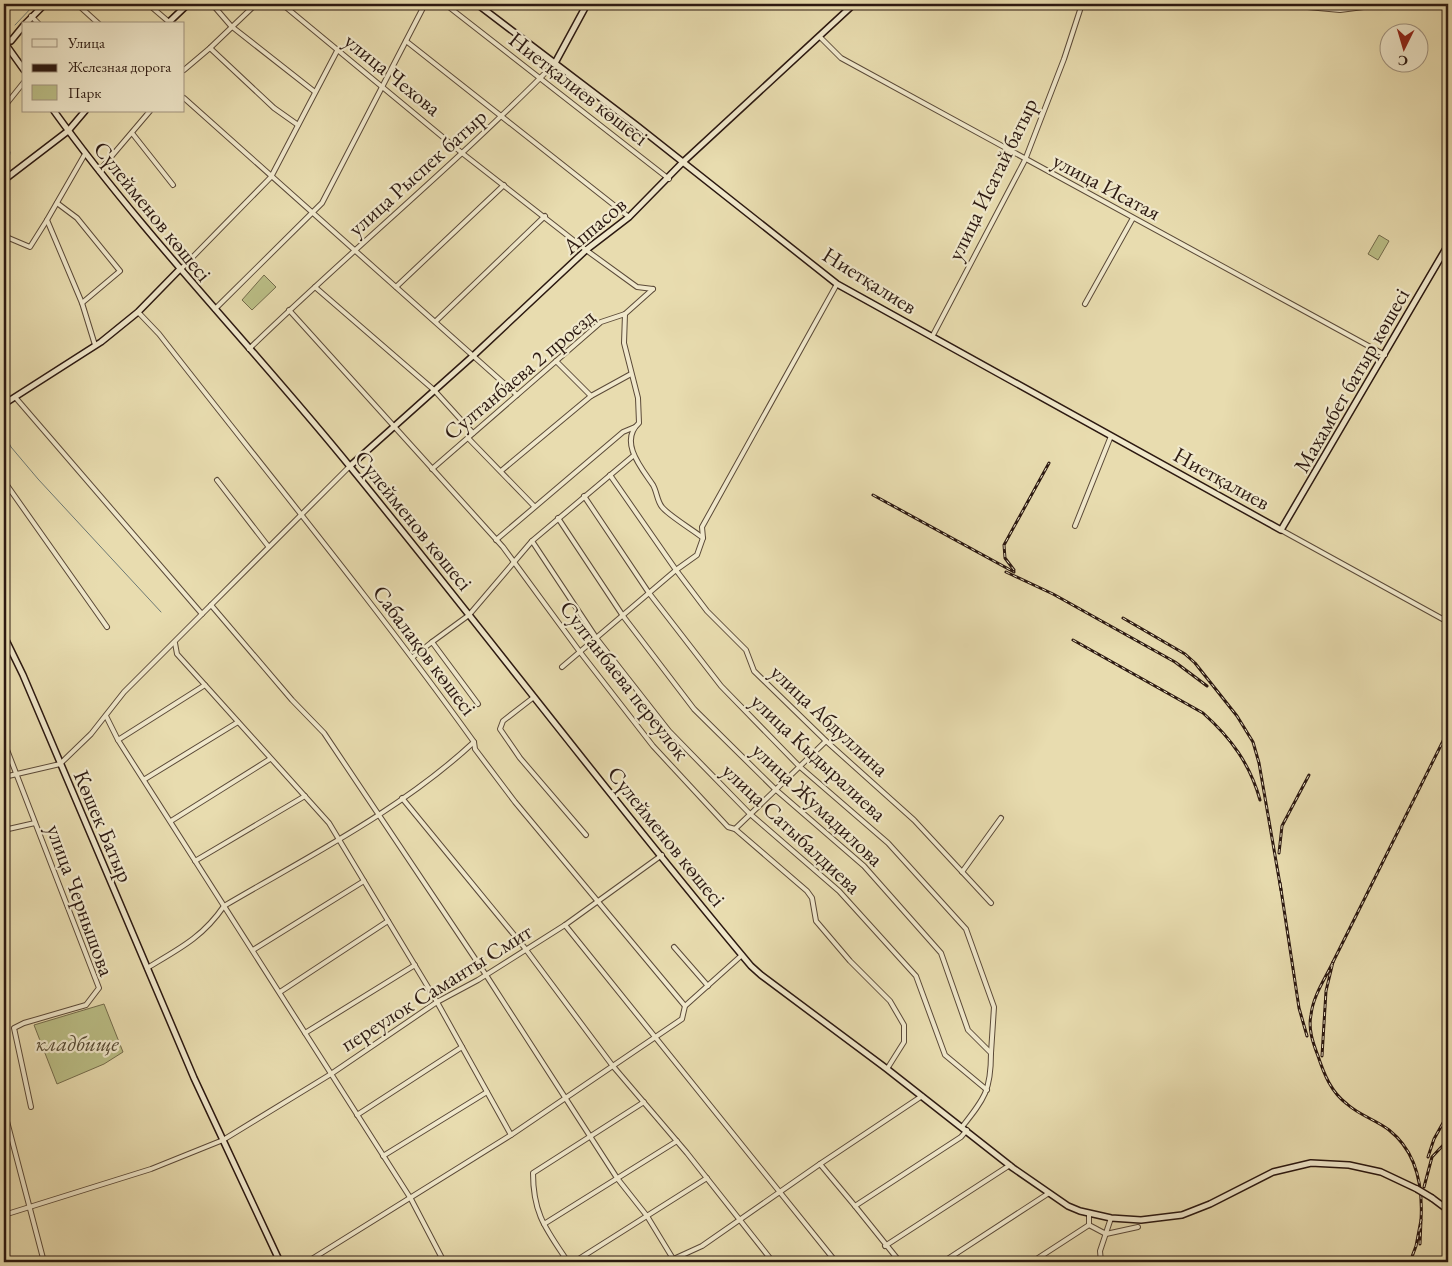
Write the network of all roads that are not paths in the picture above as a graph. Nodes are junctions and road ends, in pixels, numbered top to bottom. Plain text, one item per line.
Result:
1 (45, 4) edge
2 (77, 4) edge
3 (148, 4) edge
4 (188, 4) edge
5 (212, 4) edge
6 (256, 4) edge
7 (282, 4) edge
8 (425, 4) edge
9 (445, 4) edge
10 (477, 4) edge
11 (587, 4) edge
12 (854, 4) edge
13 (1082, 4) edge
14 (1275, 4) edge
15 (1387, 4) edge
16 (31, 16) junction
17 (26, 22) edge
18 (37, 22) edge
19 (98, 22) edge
20 (167, 22) edge
21 (169, 22) edge
22 (231, 26) junction
23 (22, 27) edge
24 (4, 36) edge
25 (820, 37) junction
26 (406, 41) junction
27 (4, 42) edge
28 (210, 48) junction
29 (337, 51) junction
30 (554, 64) junction
31 (22, 67) edge
32 (185, 69) edge
33 (540, 78) junction
34 (22, 84) edge
35 (384, 87) junction
36 (316, 92) junction
37 (185, 99) edge
38 (4, 107) edge
39 (55, 112) edge
40 (84, 112) edge
41 (149, 112) edge
42 (504, 116) junction
43 (298, 125) junction
44 (68, 131) junction
45 (132, 133) junction
46 (462, 152) junction
47 (85, 154) junction
48 (1024, 160) junction
49 (682, 163) junction
50 (98, 171) junction
51 (271, 177) junction
52 (669, 179) junction
53 (4, 180) edge
54 (173, 185) dead end
55 (504, 185) junction
56 (57, 203) junction
57 (314, 213) junction
58 (545, 216) junction
59 (629, 217) junction
60 (1133, 218) junction
61 (47, 220) junction
62 (4, 236) edge
63 (1448, 245) edge
64 (355, 249) junction
65 (586, 250) junction
66 (179, 270) junction
67 (837, 284) junction
68 (314, 287) junction
69 (396, 287) junction
70 (637, 288) junction
71 (638, 300) junction
72 (82, 303) junction
73 (1085, 304) dead end
74 (214, 310) junction
75 (289, 310) junction
76 (138, 312) junction
77 (625, 314) junction
78 (436, 321) junction
79 (932, 337) junction
80 (95, 345) junction
81 (249, 349) junction
82 (1385, 355) junction
83 (474, 356) junction
84 (556, 361) junction
85 (631, 374) junction
86 (434, 390) junction
87 (516, 395) junction
88 (591, 396) junction
89 (15, 397) junction
90 (4, 404) edge
91 (393, 426) junction
92 (635, 427) junction
93 (473, 433) junction
94 (1111, 436) junction
95 (468, 438) junction
96 (633, 456) junction
97 (350, 466) junction
98 (432, 469) junction
99 (501, 471) junction
100 (610, 475) junction
101 (217, 480) dead end
102 (4, 481) edge
103 (584, 496) junction
104 (534, 506) junction
105 (302, 515) junction
106 (558, 518) junction
107 (1075, 526) dead end
108 (1281, 530) junction
109 (703, 538) junction
110 (496, 540) junction
111 (532, 541) junction
112 (268, 546) junction
113 (514, 561) junction
114 (676, 570) junction
115 (649, 593) junction
116 (211, 605) junction
117 (202, 614) junction
118 (469, 615) junction
119 (623, 616) junction
120 (1448, 622) edge
121 (107, 627) dead end
122 (4, 636) edge
123 (597, 639) junction
124 (432, 642) junction
125 (175, 643) junction
126 (580, 652) junction
127 (413, 657) junction
128 (562, 667) dead end
129 (205, 685) junction
130 (534, 697) junction
131 (478, 704) dead end
132 (106, 716) junction
133 (238, 722) junction
134 (118, 740) junction
135 (826, 741) junction
136 (4, 742) edge
137 (474, 742) junction
138 (270, 759) junction
139 (60, 764) junction
140 (799, 766) junction
141 (18, 775) junction
142 (4, 777) edge
143 (145, 779) junction
144 (775, 789) junction
145 (304, 796) junction
146 (402, 798) junction
147 (749, 812) junction
148 (379, 814) junction
149 (1001, 818) dead end
150 (171, 821) junction
151 (35, 823) junction
152 (734, 829) junction
153 (4, 830) edge
154 (586, 835) dead end
155 (339, 839) junction
156 (662, 855) junction
157 (195, 861) junction
158 (962, 872) junction
159 (364, 881) junction
160 (599, 901) junction
161 (991, 903) dead end
162 (224, 906) junction
163 (388, 921) junction
164 (565, 925) junction
165 (674, 947) dead end
166 (526, 949) junction
167 (253, 950) junction
168 (742, 955) junction
169 (415, 966) junction
170 (147, 968) junction
171 (486, 975) junction
172 (708, 986) junction
173 (280, 992) junction
174 (437, 1002) junction
175 (685, 1006) junction
176 (305, 1033) junction
177 (655, 1037) junction
178 (462, 1047) junction
179 (991, 1053) junction
180 (612, 1065) junction
181 (887, 1069) junction
182 (331, 1074) junction
183 (987, 1090) junction
184 (487, 1092) junction
185 (922, 1096) junction
186 (565, 1097) junction
187 (644, 1102) junction
188 (31, 1107) dead end
189 (4, 1110) edge
190 (357, 1115) junction
191 (964, 1128) junction
192 (511, 1135) junction
193 (591, 1136) junction
194 (223, 1140) junction
195 (677, 1141) junction
196 (383, 1156) junction
197 (820, 1164) junction
198 (1010, 1165) junction
199 (618, 1178) junction
200 (707, 1178) junction
201 (780, 1192) junction
202 (1049, 1193) junction
203 (411, 1199) junction
204 (855, 1206) junction
205 (30, 1207) junction
206 (1448, 1210) edge
207 (1089, 1214) junction
208 (4, 1215) edge
209 (647, 1216) junction
210 (1111, 1218) junction
211 (740, 1221) junction
212 (544, 1224) junction
213 (1089, 1225) junction
214 (1138, 1227) dead end
215 (1106, 1234) junction
216 (885, 1246) junction
217 (674, 1261) edge
218 (44, 1262) edge
219 (280, 1262) edge
220 (307, 1262) edge
221 (444, 1262) edge
222 (568, 1262) edge
223 (574, 1262) edge
224 (667, 1262) edge
225 (773, 1262) edge
226 (836, 1262) edge
227 (900, 1262) edge
228 (943, 1262) edge
229 (1032, 1262) edge
230 (1101, 1262) edge

1 - 16 street
2 - 19 street
3 - 20 street
4 - 21 street
5 - 22 street
6 - 22 street
7 - 29 street, улица Чехова
8 - 26 street
9 - 33 street, Ниетқалиев көшесі
10 - 30 street, Ниетқалиев
11 - 30 street, улица Рыспек батыр
12 - 25 street, Аппасов
13 - 48 street, улица Исатай батыр
14 - 15 street
16 - 17 street
16 - 18 street
22 - 28 street
22 - 36 street
23 - 24 street
25 - 48 street, улица Исатая
25 - 49 street, Аппасов
26 - 35 street
26 - 42 street
27 - 31 street
28 - 32 street
28 - 43 street
29 - 35 street, улица Чехова
29 - 36 street
30 - 33 street, улица Рыспек батыр
30 - 49 street, Ниетқалиев
33 - 42 street, улица Рыспек батыр
33 - 52 street, Ниетқалиев көшесі
34 - 38 street
35 - 46 street, улица Чехова
35 - 57 street
36 - 43 street
37 - 51 street
39 - 44 street, Сүлейменов көшесі
40 - 44 street
41 - 45 street
42 - 46 street, улица Рыспек батыр
42 - 59 street
43 - 51 street
44 - 47 street, Сүлейменов көшесі
44 - 53 street
45 - 50 street
45 - 54 street
46 - 55 street, улица Чехова
46 - 64 street, улица Рыспек батыр
47 - 50 street, Сүлейменов көшесі
47 - 56 street
48 - 60 street, улица Исатая
48 - 79 street, улица Исатай батыр
49 - 52 street, Аппасов
49 - 67 street, Ниетқалиев
50 - 66 street, Сүлейменов көшесі
51 - 57 street
51 - 66 street
52 - 59 street, Аппасов
55 - 58 street, улица Чехова
55 - 69 street
56 - 61 street
56 - 72 street
57 - 64 street
57 - 74 street
58 - 65 street, улица Чехова
58 - 78 street
59 - 65 street, Аппасов
60 - 73 street
60 - 82 street, улица Исатая
61 - 62 street
61 - 72 street
63 - 82 street, Махамбет батыр көшесі
64 - 68 street, улица Рыспек батыр
64 - 69 street
65 - 70 street, улица Чехова
65 - 83 street, Аппасов
66 - 74 street, Сүлейменов көшесі
66 - 76 street
67 - 79 street, Ниетқалиев
67 - 109 street
68 - 75 street, улица Рыспек батыр
68 - 86 street
69 - 78 street
70 - 71 street
70 - 71 street, Султанбаева 2 проезд
71 - 77 street, Султанбаева 2 проезд
72 - 80 street
74 - 81 street, Сүлейменов көшесі
75 - 81 street, улица Рыспек батыр
75 - 91 street, Султанбаева переулок
76 - 80 street
76 - 105 street, Сабалақов көшесі
77 - 84 street, Султанбаева 2 проезд
77 - 85 street
78 - 83 street
79 - 94 street, Ниетқалиев
80 - 89 street
81 - 97 street, Сүлейменов көшесі
82 - 108 street, Махамбет батыр көшесі
83 - 86 street, Аппасов
83 - 87 street
84 - 87 street, Султанбаева 2 проезд
84 - 88 street
85 - 88 street
85 - 92 street
86 - 91 street, Аппасов
86 - 93 street
87 - 93 street, Султанбаева 2 проезд
88 - 99 street
89 - 90 street
89 - 117 street
91 - 97 street, Аппасов
91 - 98 street, Султанбаева переулок
92 - 96 street
92 - 104 street
93 - 95 street, Султанбаева 2 проезд
94 - 107 street
94 - 108 street, Ниетқалиев
95 - 98 street, Султанбаева 2 проезд
95 - 99 street
96 - 100 street
96 - 109 street
97 - 105 street
97 - 118 street, Сүлейменов көшесі
98 - 110 street, Султанбаева переулок
99 - 104 street
100 - 103 street
100 - 114 street, улица Абдуллина
101 - 112 street
102 - 121 street
103 - 106 street
103 - 115 street, улица Кыдыралиева
104 - 110 street
105 - 112 street
105 - 127 street, Сабалақов көшесі
106 - 111 street
106 - 119 street, улица Жумадилова
108 - 120 street
109 - 114 street
110 - 113 street, Султанбаева переулок
111 - 113 street
111 - 123 street, улица Сатыбалдиева
112 - 116 street
113 - 118 street
113 - 126 street, Султанбаева переулок
114 - 115 street
114 - 135 street, улица Абдуллина
115 - 119 street
115 - 140 street, улица Кыдыралиева
116 - 117 street
116 - 148 street
117 - 125 street
118 - 124 street
118 - 130 street, Сүлейменов көшесі
119 - 123 street
119 - 144 street, улица Жумадилова
122 - 139 street, Көшек Батыр
123 - 126 street
123 - 147 street, улица Сатыбалдиева
124 - 127 street
124 - 131 street
125 - 129 street
125 - 132 street
126 - 128 street
126 - 152 street, Султанбаева переулок
127 - 137 street, Сабалақов көшесі
129 - 133 street
129 - 134 street
130 - 154 street
130 - 156 street, Сүлейменов көшесі
132 - 134 street
132 - 139 street
133 - 138 street
133 - 143 street
134 - 143 street
135 - 140 street
135 - 158 street, улица Абдуллина
136 - 141 street, улица Чернышова
137 - 146 street
137 - 160 street, Сабалақов көшесі
138 - 145 street
138 - 150 street
139 - 141 street
139 - 170 street, Көшек Батыр
140 - 144 street
140 - 179 street, улица Кыдыралиева
141 - 142 street
141 - 151 street, улица Чернышова
143 - 150 street
144 - 147 street
144 - 179 street, улица Жумадилова
145 - 155 street
145 - 157 street
146 - 148 street
146 - 166 street
147 - 152 street
147 - 183 street, улица Сатыбалдиева
148 - 155 street
148 - 171 street
149 - 158 street
150 - 157 street
151 - 153 street
151 - 188 street, улица Чернышова
152 - 181 street, Султанбаева переулок
155 - 159 street
155 - 162 street
156 - 160 street, переулок Саманты Смит
156 - 168 street, Сүлейменов көшесі
157 - 162 street
158 - 161 street, улица Абдуллина
159 - 163 street
159 - 167 street
160 - 164 street, переулок Саманты Смит
160 - 175 street, Сабалақов көшесі
162 - 167 street
162 - 170 street
163 - 169 street
163 - 173 street
164 - 166 street, переулок Саманты Смит
164 - 177 street
165 - 172 street
166 - 171 street, переулок Саманты Смит
166 - 180 street
167 - 173 street
168 - 172 street
168 - 181 street, Сүлейменов көшесі
169 - 174 street
169 - 176 street
170 - 194 street, Көшек Батыр
171 - 174 street, переулок Саманты Смит
171 - 186 street
172 - 175 street
173 - 176 street
174 - 178 street
174 - 182 street, переулок Саманты Смит
175 - 177 street
176 - 182 street
177 - 180 street
177 - 201 street
178 - 184 street
178 - 190 street
179 - 183 street
180 - 186 street
180 - 187 street
181 - 185 street, Сүлейменов көшесі
182 - 190 street
182 - 194 street, переулок Саманты Смит
183 - 191 street
184 - 192 street
184 - 196 street
185 - 191 street, Сүлейменов көшесі
185 - 197 street
186 - 192 street
186 - 193 street
187 - 193 street
187 - 195 street
189 - 205 street
190 - 196 street
191 - 198 street, Сүлейменов көшесі
191 - 204 street
192 - 203 street
193 - 199 street
193 - 212 street
194 - 205 street, переулок Саманты Смит
194 - 219 street, Көшек Батыр
195 - 199 street
195 - 200 street
196 - 203 street
197 - 201 street
197 - 204 street
198 - 202 street, Сүлейменов көшесі
198 - 216 street
199 - 209 street
199 - 212 street
200 - 209 street
200 - 211 street
201 - 211 street
201 - 226 street
202 - 207 street, Сүлейменов көшесі
202 - 228 street
203 - 220 street
203 - 221 street
204 - 216 street
205 - 208 street, переулок Саманты Смит
205 - 218 street
206 - 210 street, Сүлейменов көшесі, bridge
207 - 210 street, Сүлейменов көшесі
207 - 213 street
209 - 217 street
209 - 223 street
210 - 215 street
211 - 217 street
211 - 225 street
212 - 222 street
213 - 215 street
213 - 229 street
214 - 215 street
215 - 230 street
216 - 227 street
217 - 224 street

